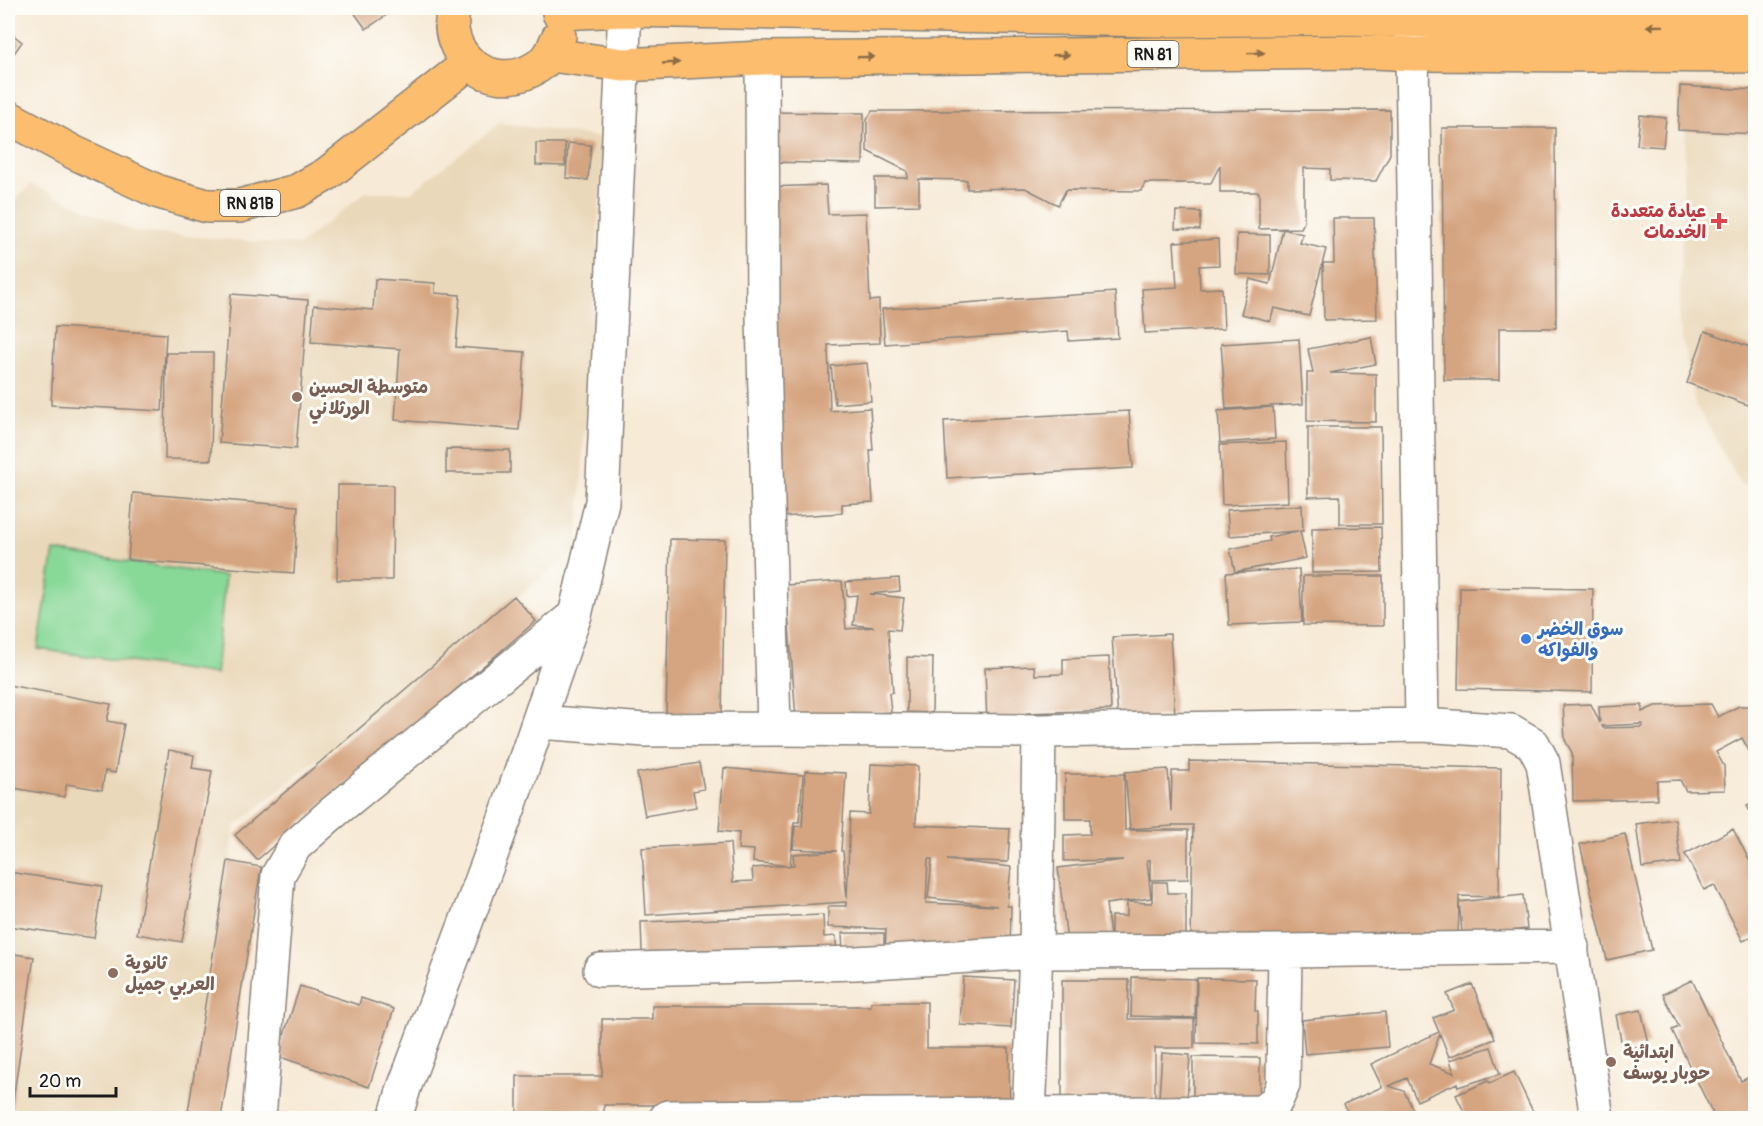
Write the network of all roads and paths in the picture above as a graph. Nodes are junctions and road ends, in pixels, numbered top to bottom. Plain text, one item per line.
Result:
1 (454, 8) edge
2 (625, 9) edge
3 (558, 10) edge
4 (921, 11) edge
5 (1349, 13) edge
6 (1158, 14) edge
7 (1575, 17) edge
8 (1413, 21) junction
9 (1755, 25) edge
10 (551, 54) junction
11 (1412, 54) junction
12 (1755, 56) edge
13 (762, 58) junction
14 (469, 63) junction
15 (623, 65) junction
16 (8, 117) edge
17 (575, 615) junction
18 (539, 722) junction
19 (1422, 725) junction
20 (774, 729) junction
21 (1039, 731) junction
22 (1572, 947) junction
23 (1285, 951) junction
24 (1036, 952) junction
25 (600, 970) dead end
26 (1029, 1116) edge
27 (259, 1119) edge
28 (395, 1119) edge
29 (666, 1119) edge
30 (1597, 1119) edge

1 - 14 main road
2 - 3 main road
2 - 4 main road
2 - 15 street
3 - 10 main road
4 - 6 main road
5 - 6 main road
5 - 8 main road
7 - 8 main road
9 -> 7 main road
8 - 11 street
10 - 14 main road
10 - 15 main road, RN 81
11 - 12 main road, RN 81
13 -> 11 main road, RN 81
11 - 19 street
15 -> 13 main road, RN 81
13 - 20 street
14 - 16 main road, RN 81B
15 - 17 street
17 - 18 street
17 - 27 street
18 - 20 street
18 - 28 street
19 - 21 street
19 - 22 street
20 - 21 street
21 - 24 street
22 - 23 street
22 - 30 street
23 - 24 street
23 - 26 street
24 - 25 street
24 - 26 street
26 - 29 street

